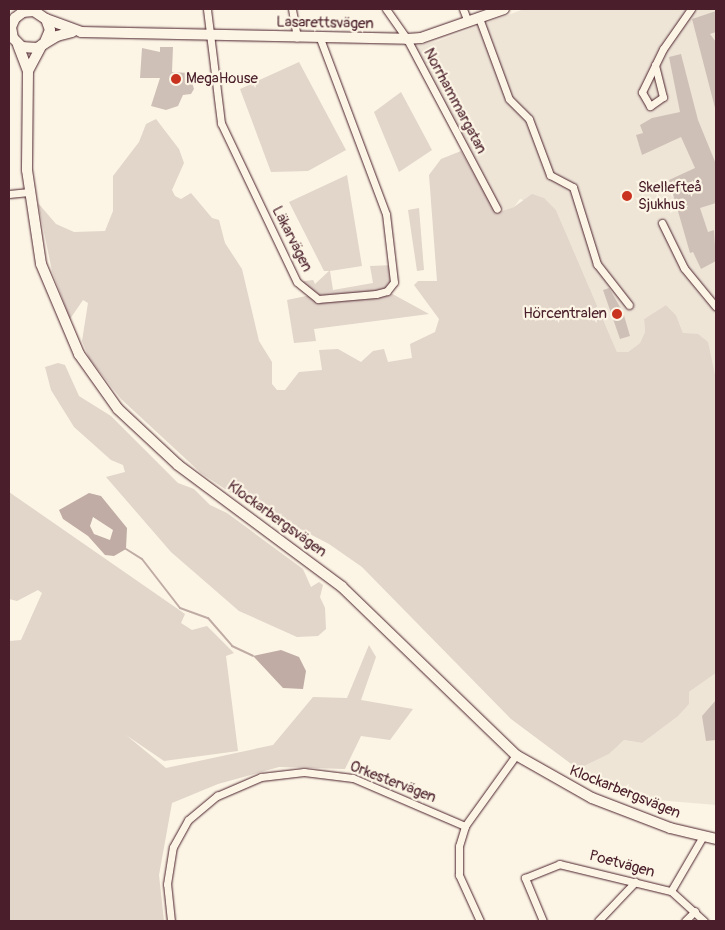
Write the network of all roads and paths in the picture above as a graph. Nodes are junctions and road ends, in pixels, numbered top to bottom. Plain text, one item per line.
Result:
1 (207, 9) edge
2 (292, 9) edge
3 (386, 9) edge
4 (462, 9) edge
5 (504, 9) edge
6 (691, 9) edge
7 (25, 11) edge
8 (45, 15) edge
9 (479, 18) junction
10 (468, 22) junction
11 (81, 32) junction
12 (209, 35) junction
13 (296, 38) junction
14 (320, 38) junction
15 (407, 39) junction
16 (43, 44) junction
17 (18, 45) junction
18 (656, 65) junction
19 (28, 71) junction
20 (29, 192) junction
21 (9, 194) edge
22 (497, 209) dead end
23 (662, 223) dead end
24 (629, 305) dead end
25 (716, 307) edge
26 (516, 755) junction
27 (465, 826) junction
28 (703, 836) junction
29 (716, 839) edge
30 (635, 882) junction
31 (671, 891) junction
32 (695, 911) junction
33 (171, 921) edge
34 (480, 921) edge
35 (543, 921) edge
36 (598, 921) edge
37 (686, 921) edge
38 (704, 921) edge

1 - 12 street
2 - 13 street
3 - 15 street, Norrhammargatan
4 - 10 street
5 - 9 main road, Lasarettsvägen
6 - 18 street
7 - 8 main road
7 - 17 main road
8 - 11 main road, Lasarettsvägen
8 - 16 main road
9 - 10 main road, Lasarettsvägen
9 - 24 street
10 - 15 main road, Lasarettsvägen
11 - 12 main road, Lasarettsvägen
11 - 16 main road, Lasarettsvägen
12 - 13 main road, Lasarettsvägen
12 - 14 street, Läkarvägen
13 - 14 main road, Lasarettsvägen
14 - 15 main road, Lasarettsvägen
15 - 22 street, Norrhammargatan
16 - 17 main road
16 - 19 main road, Klockarbergsvägen
17 - 19 main road, Klockarbergsvägen
18 - 18 street
19 - 20 main road, Klockarbergsvägen
20 - 21 street
20 - 26 main road, Klockarbergsvägen
23 - 25 street
26 - 27 street
26 - 28 main road, Klockarbergsvägen
27 - 33 street, Orkestervägen
27 - 34 street
28 - 29 main road, Klockarbergsvägen
28 - 31 street
30 - 31 street, Poetvägen
30 - 35 street, Poetvägen
30 - 36 street
31 - 32 street, Poetvägen
32 - 37 street
32 - 38 street, Poetvägen

